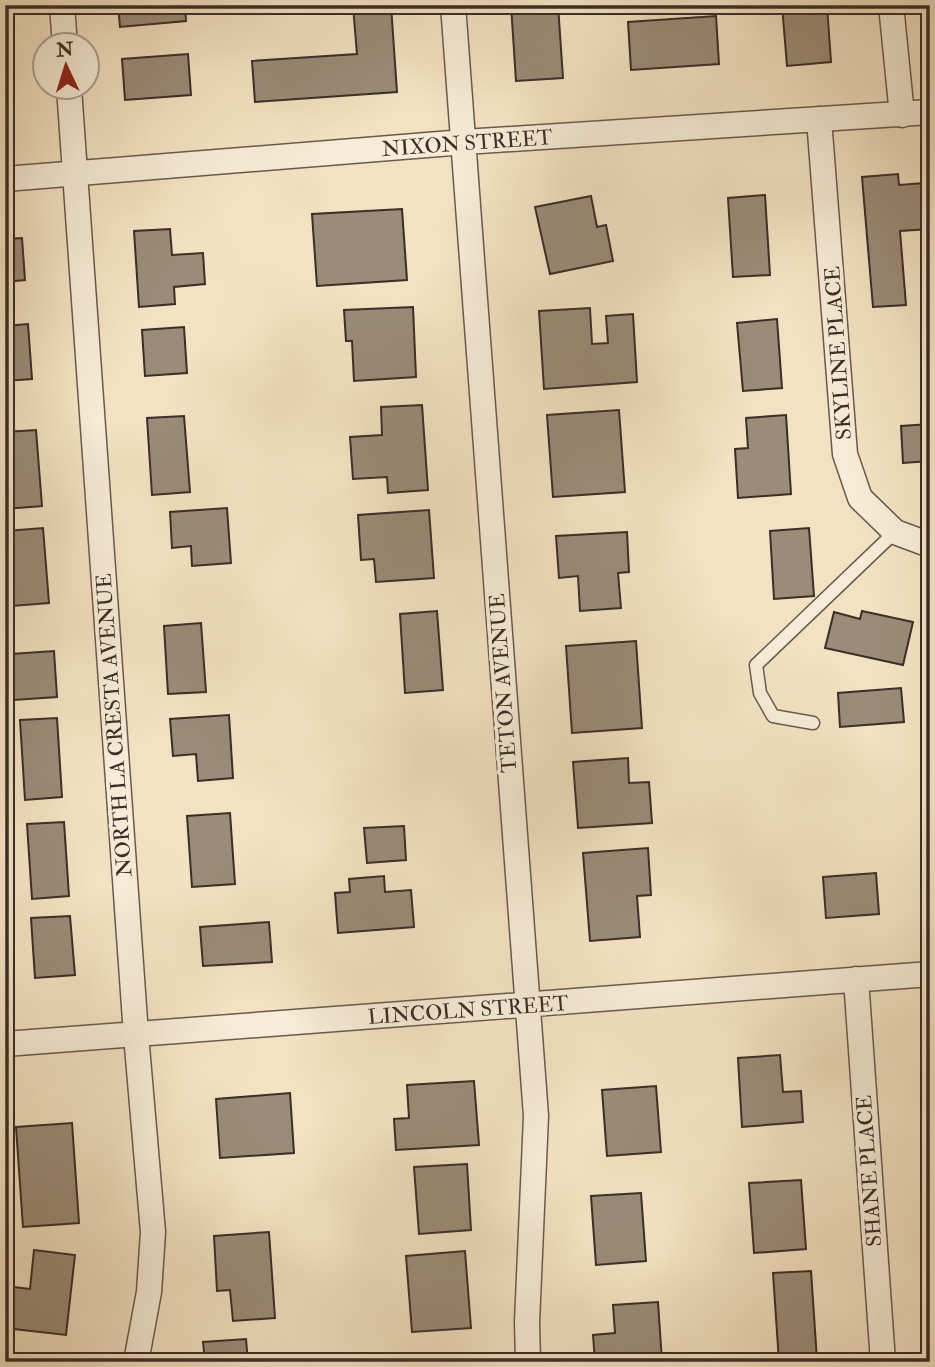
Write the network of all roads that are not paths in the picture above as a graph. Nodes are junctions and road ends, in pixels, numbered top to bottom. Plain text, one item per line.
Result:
1 (62, 5) edge
2 (453, 5) edge
3 (891, 5) edge
4 (64, 32) edge
5 (70, 102) edge
6 (930, 113) edge
7 (902, 115) junction
8 (819, 120) junction
9 (464, 142) junction
10 (75, 173) junction
11 (5, 179) edge
12 (895, 532) junction
13 (930, 545) edge
14 (813, 723) dead end
15 (930, 974) edge
16 (856, 979) junction
17 (526, 1005) junction
18 (136, 1035) junction
19 (5, 1044) edge
20 (136, 1362) edge
21 (528, 1362) edge
22 (883, 1362) edge

1 - 4 street
2 - 9 street, TETON AVENUE
3 - 7 street
5 - 10 street, NORTH LA CRESTA AVENUE
6 - 7 street, NIXON STREET
7 - 8 street, NIXON STREET
8 - 9 street, NIXON STREET
8 - 12 street, SKYLINE PLACE
9 - 10 street, NIXON STREET
9 - 17 street, TETON AVENUE
10 - 11 street, NIXON STREET
10 - 18 street, NORTH LA CRESTA AVENUE
12 - 13 street, SKYLINE PLACE
12 - 14 lane
15 - 16 street, LINCOLN STREET
16 - 17 street, LINCOLN STREET
16 - 22 street, SHANE PLACE
17 - 18 street, LINCOLN STREET
17 - 21 street, TETON AVENUE
18 - 19 street, LINCOLN STREET
18 - 20 street, NORTH LA CRESTA AVENUE

